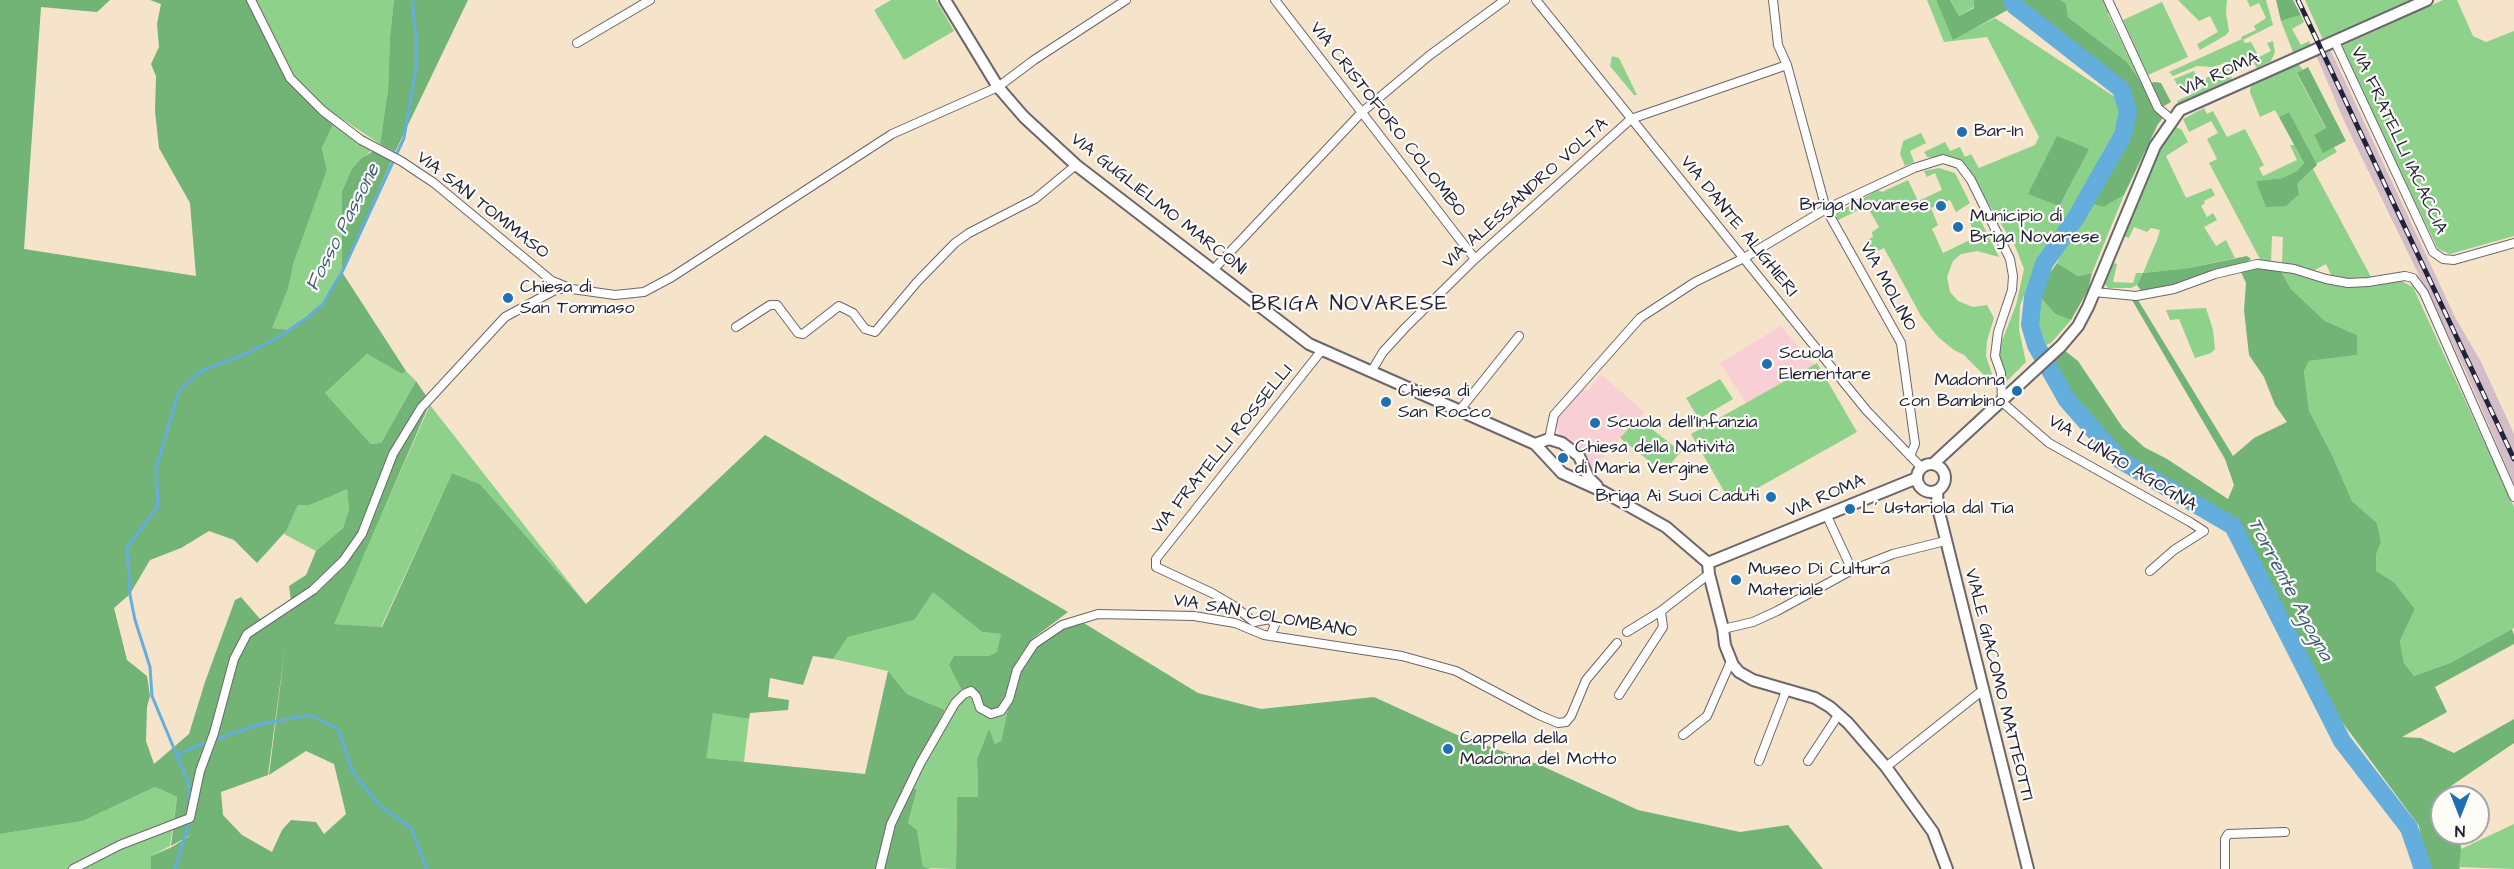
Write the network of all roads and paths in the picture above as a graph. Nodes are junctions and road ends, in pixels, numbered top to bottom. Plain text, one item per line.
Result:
1 (251, 0) edge
2 (650, 0) edge
3 (945, 0) edge
4 (1126, 0) edge
5 (1275, 0) edge
6 (1505, 0) edge
7 (1536, 0) edge
8 (1773, 0) edge
9 (2108, 0) edge
10 (2420, 2) edge
11 (2335, 42) junction
12 (577, 43) dead end
13 (1787, 66) junction
14 (998, 87) junction
15 (1362, 111) junction
16 (1631, 118) junction
17 (2171, 119) junction
18 (1076, 165) junction
19 (1826, 209) junction
20 (2514, 243) edge
21 (1744, 258) junction
22 (1475, 259) junction
23 (1213, 270) junction
24 (572, 289) junction
25 (2094, 292) junction
26 (736, 327) dead end
27 (1519, 336) dead end
28 (1322, 350) junction
29 (1371, 372) junction
30 (2002, 402) junction
31 (1459, 411) junction
32 (1549, 439) junction
33 (1534, 444) junction
34 (1910, 456) junction
35 (1937, 465) junction
36 (1921, 467) junction
37 (1917, 478) junction
38 (1604, 492) junction
39 (1931, 492) junction
40 (2514, 497) edge
41 (1826, 514) junction
42 (1946, 541) junction
43 (1708, 569) junction
44 (1852, 570) junction
45 (2150, 571) dead end
46 (1661, 611) junction
47 (1723, 629) junction
48 (1627, 632) dead end
49 (1270, 636) junction
50 (1617, 643) dead end
51 (1731, 661) junction
52 (1983, 690) junction
53 (1786, 691) junction
54 (1619, 695) dead end
55 (1839, 714) junction
56 (1683, 735) dead end
57 (1759, 761) dead end
58 (1809, 761) dead end
59 (1887, 767) junction
60 (2285, 832) dead end
61 (74, 869) edge
62 (880, 869) edge
63 (1947, 869) edge
64 (2028, 869) edge
65 (2225, 869) edge

1 - 24 street, VIA SAN TOMMASO
2 - 12 street
3 - 14 street, VIA GUGLIELMO MARCONI
4 - 14 street, VIA SAN TOMMASO
5 - 15 street, VIA CRISTOFORO COLOMBO
6 - 15 street
7 - 16 street, VIA DANTE ALIGHIERI
8 - 13 street, VIA MOLINO
9 - 17 street
10 - 11 street, VIA ROMA
11 - 17 street, VIA ROMA
11 - 20 street, VIA FRATELLI IACACCIA
13 - 16 street
13 - 19 street, VIA MOLINO
14 - 18 street, VIA GUGLIELMO MARCONI
14 - 24 street, VIA SAN TOMMASO
15 - 22 street, VIA CRISTOFORO COLOMBO
15 - 23 street
16 - 21 street, VIA DANTE ALIGHIERI
16 - 22 street, VIA ALESSANDRO VOLTA
17 - 25 street, VIA ROMA
18 - 23 street, VIA GUGLIELMO MARCONI
18 - 26 street
19 - 21 street
19 - 30 street
19 - 34 street, VIA MOLINO
21 - 32 street
21 - 34 street, VIA DANTE ALIGHIERI
22 - 29 street, VIA ALESSANDRO VOLTA
23 - 28 street, VIA GUGLIELMO MARCONI
24 - 61 street
25 - 30 street, VIA ROMA
25 - 40 street
27 - 31 street
28 - 29 street, VIA GUGLIELMO MARCONI
28 - 49 street, VIA FRATELLI ROSSELLI
29 - 31 street, VIA GUGLIELMO MARCONI
30 - 35 street, VIA ROMA
30 - 45 street, VIA LUNGO AGOGNA
31 - 33 street, VIA GUGLIELMO MARCONI
32 - 33 street
32 - 38 street, VIA GUGLIELMO MARCONI
33 - 38 street, VIA GUGLIELMO MARCONI
34 - 36 street, VIA DANTE ALIGHIERI
35 - 36 street
35 - 39 street
36 - 37 street
37 - 39 street
37 - 41 street, VIA ROMA
38 - 43 street, VIA GUGLIELMO MARCONI
39 - 42 street, VIALE GIACOMO MATTEOTTI
41 - 43 street, VIA ROMA
41 - 44 street
42 - 44 street
42 - 52 street, VIALE GIACOMO MATTEOTTI
43 - 46 street
43 - 47 street
44 - 47 street
46 - 48 street
46 - 54 street
47 - 51 street
49 - 50 street, VIA SAN COLOMBANO
49 - 62 street, VIA SAN COLOMBANO
51 - 53 street
51 - 56 street
52 - 59 street
52 - 64 street, VIALE GIACOMO MATTEOTTI
53 - 55 street
53 - 57 street
55 - 58 street
55 - 59 street
59 - 63 street
60 - 65 street

